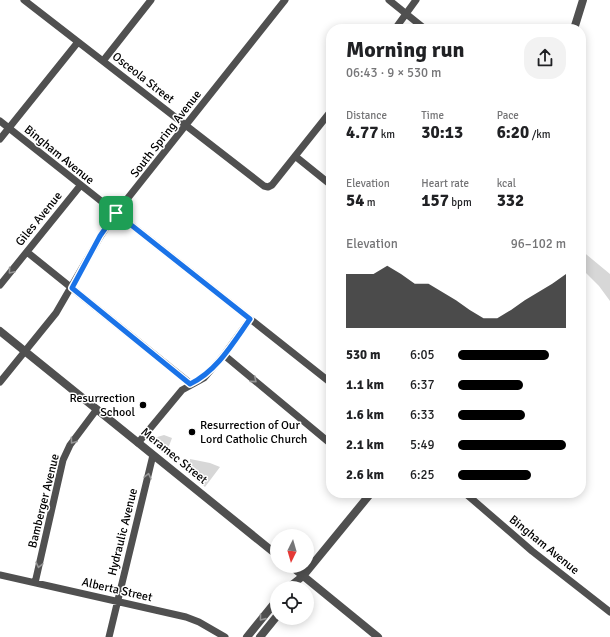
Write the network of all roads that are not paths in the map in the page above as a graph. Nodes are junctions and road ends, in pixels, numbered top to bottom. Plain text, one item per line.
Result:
1 (24, 0) edge
2 (151, 0) edge
3 (285, 0) edge
4 (389, 0) edge
5 (416, 0) edge
6 (583, 0) edge
7 (406, 14) junction
8 (399, 24) edge
9 (419, 24) edge
10 (576, 24) edge
11 (78, 42) junction
12 (103, 61) junction
13 (326, 117) edge
14 (0, 121) edge
15 (186, 125) junction
16 (8, 128) junction
17 (0, 139) edge
18 (295, 156) junction
19 (326, 181) edge
20 (80, 186) junction
21 (116, 213) junction
22 (26, 252) junction
23 (0, 285) edge
24 (72, 288) junction
25 (250, 319) junction
26 (0, 331) edge
27 (25, 352) junction
28 (224, 355) junction
29 (326, 379) edge
30 (0, 382) edge
31 (190, 384) junction
32 (97, 410) junction
33 (326, 440) edge
34 (138, 443) junction
35 (153, 455) junction
36 (367, 498) edge
37 (471, 498) edge
38 (270, 549) edge
39 (299, 573) edge
40 (0, 576) edge
41 (303, 576) junction
42 (297, 581) edge
43 (300, 581) edge
44 (35, 583) junction
45 (117, 602) junction
46 (270, 608) edge
47 (610, 612) edge
48 (270, 625) edge
49 (110, 637) edge
50 (224, 637) edge
51 (246, 637) edge
52 (260, 637) edge
53 (378, 637) edge

1 - 11 street, Osceola Street
2 - 12 street
3 - 15 street, South Spring Avenue
4 - 7 street
5 - 7 street
6 - 10 street
7 - 8 street
7 - 9 street
11 - 12 street, Osceola Street
11 - 16 street
12 - 15 street, Osceola Street
13 - 18 street
14 - 16 street, Bingham Avenue
15 - 18 street, Osceola Street
15 - 21 street, South Spring Avenue
16 - 17 street
16 - 20 street, Bingham Avenue
18 - 19 street
20 - 21 street, Bingham Avenue
20 - 22 street, Giles Avenue
21 - 24 street, South Spring Avenue
21 - 25 street, Bingham Avenue
22 -> 23 street, Giles Avenue
22 - 24 street
24 - 27 street, South Spring Avenue
24 - 31 street
25 - 28 street
25 - 29 street, Bingham Avenue
26 - 27 street, Meramec Street
27 - 30 street, South Spring Avenue
27 - 32 street, Meramec Street
28 - 31 street
28 -> 33 street
31 - 34 street
32 - 34 street, Meramec Street
32 -> 44 street, Bamberger Avenue
34 - 35 street, Meramec Street
35 - 38 street, Meramec Street
45 -> 35 street, Hydraulic Avenue
36 - 41 street
37 - 47 street, Bingham Avenue
39 - 41 street
40 - 44 street, Alberta Street
41 - 42 street
41 - 43 street
41 - 53 street
44 - 45 street, Alberta Street
45 - 49 street, Hydraulic Avenue
45 - 50 street, Alberta Street
46 -> 51 street
48 - 52 street

